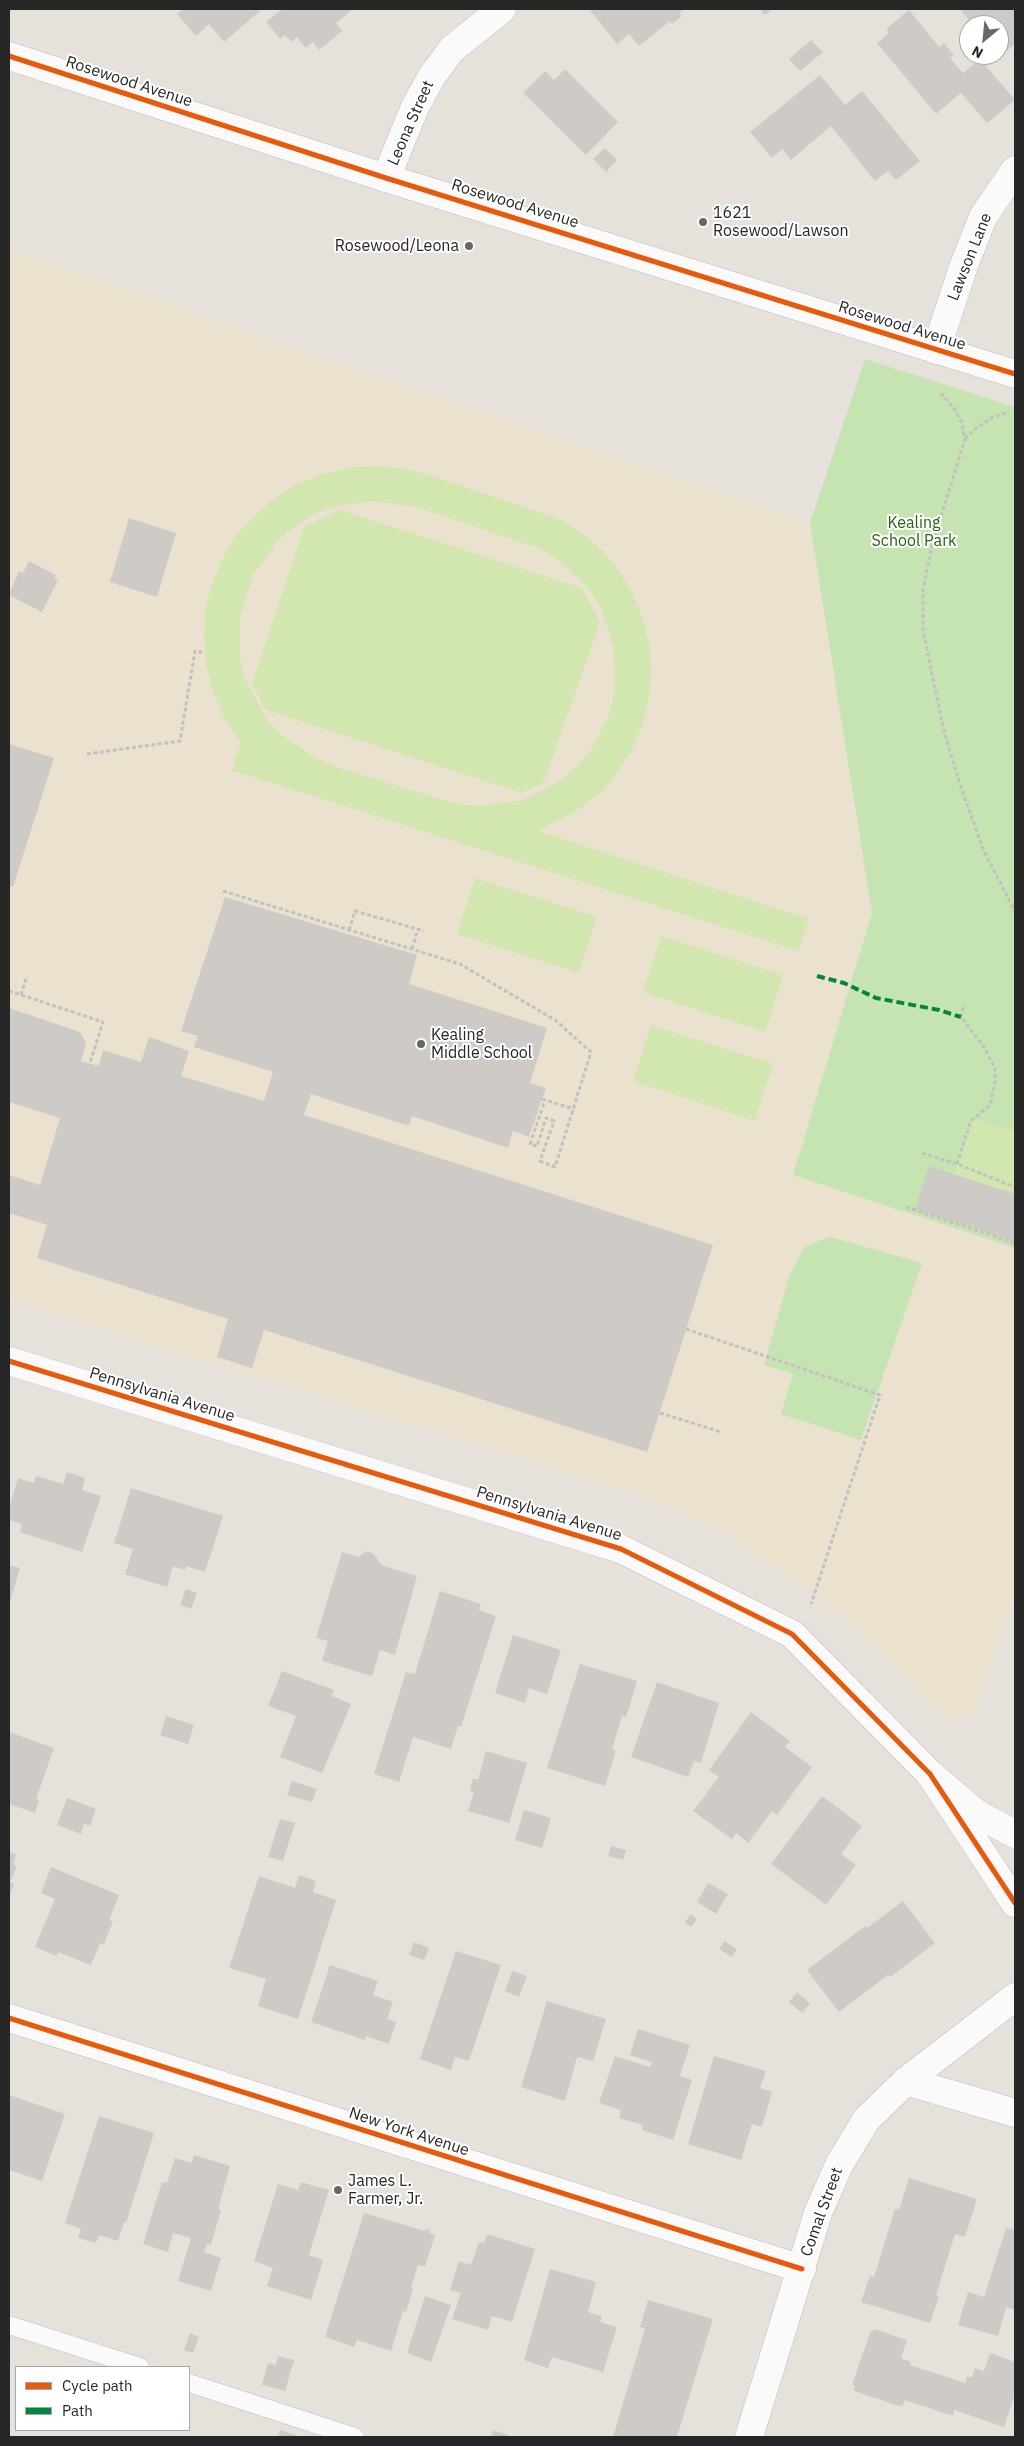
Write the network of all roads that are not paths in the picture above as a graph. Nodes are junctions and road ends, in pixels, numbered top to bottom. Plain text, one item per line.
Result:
1 (502, 9) edge
2 (9, 56) edge
3 (1015, 170) edge
4 (386, 178) junction
5 (936, 350) junction
6 (1015, 374) edge
7 (9, 1361) edge
8 (930, 1774) junction
9 (1015, 1834) edge
10 (1015, 1903) edge
11 (1015, 1997) edge
12 (9, 2018) edge
13 (906, 2081) junction
14 (1015, 2113) edge
15 (802, 2269) junction
16 (9, 2325) edge
17 (137, 2366) edge
18 (190, 2383) edge
19 (355, 2437) edge
20 (748, 2437) edge

1 - 4 street, Leona Street
2 - 4 street, Rosewood Avenue
3 - 5 street, Lawson Lane
4 - 5 street, Rosewood Avenue
5 - 6 street, Rosewood Avenue
7 - 8 street, Pennsylvania Avenue
8 - 9 street
8 - 10 street, Pennsylvania Avenue
11 - 13 street, Comal Street
12 - 15 street, New York Avenue
13 - 14 street
13 - 15 street, Comal Street
15 - 20 street, Comal Street
16 - 17 lane
18 - 19 lane

